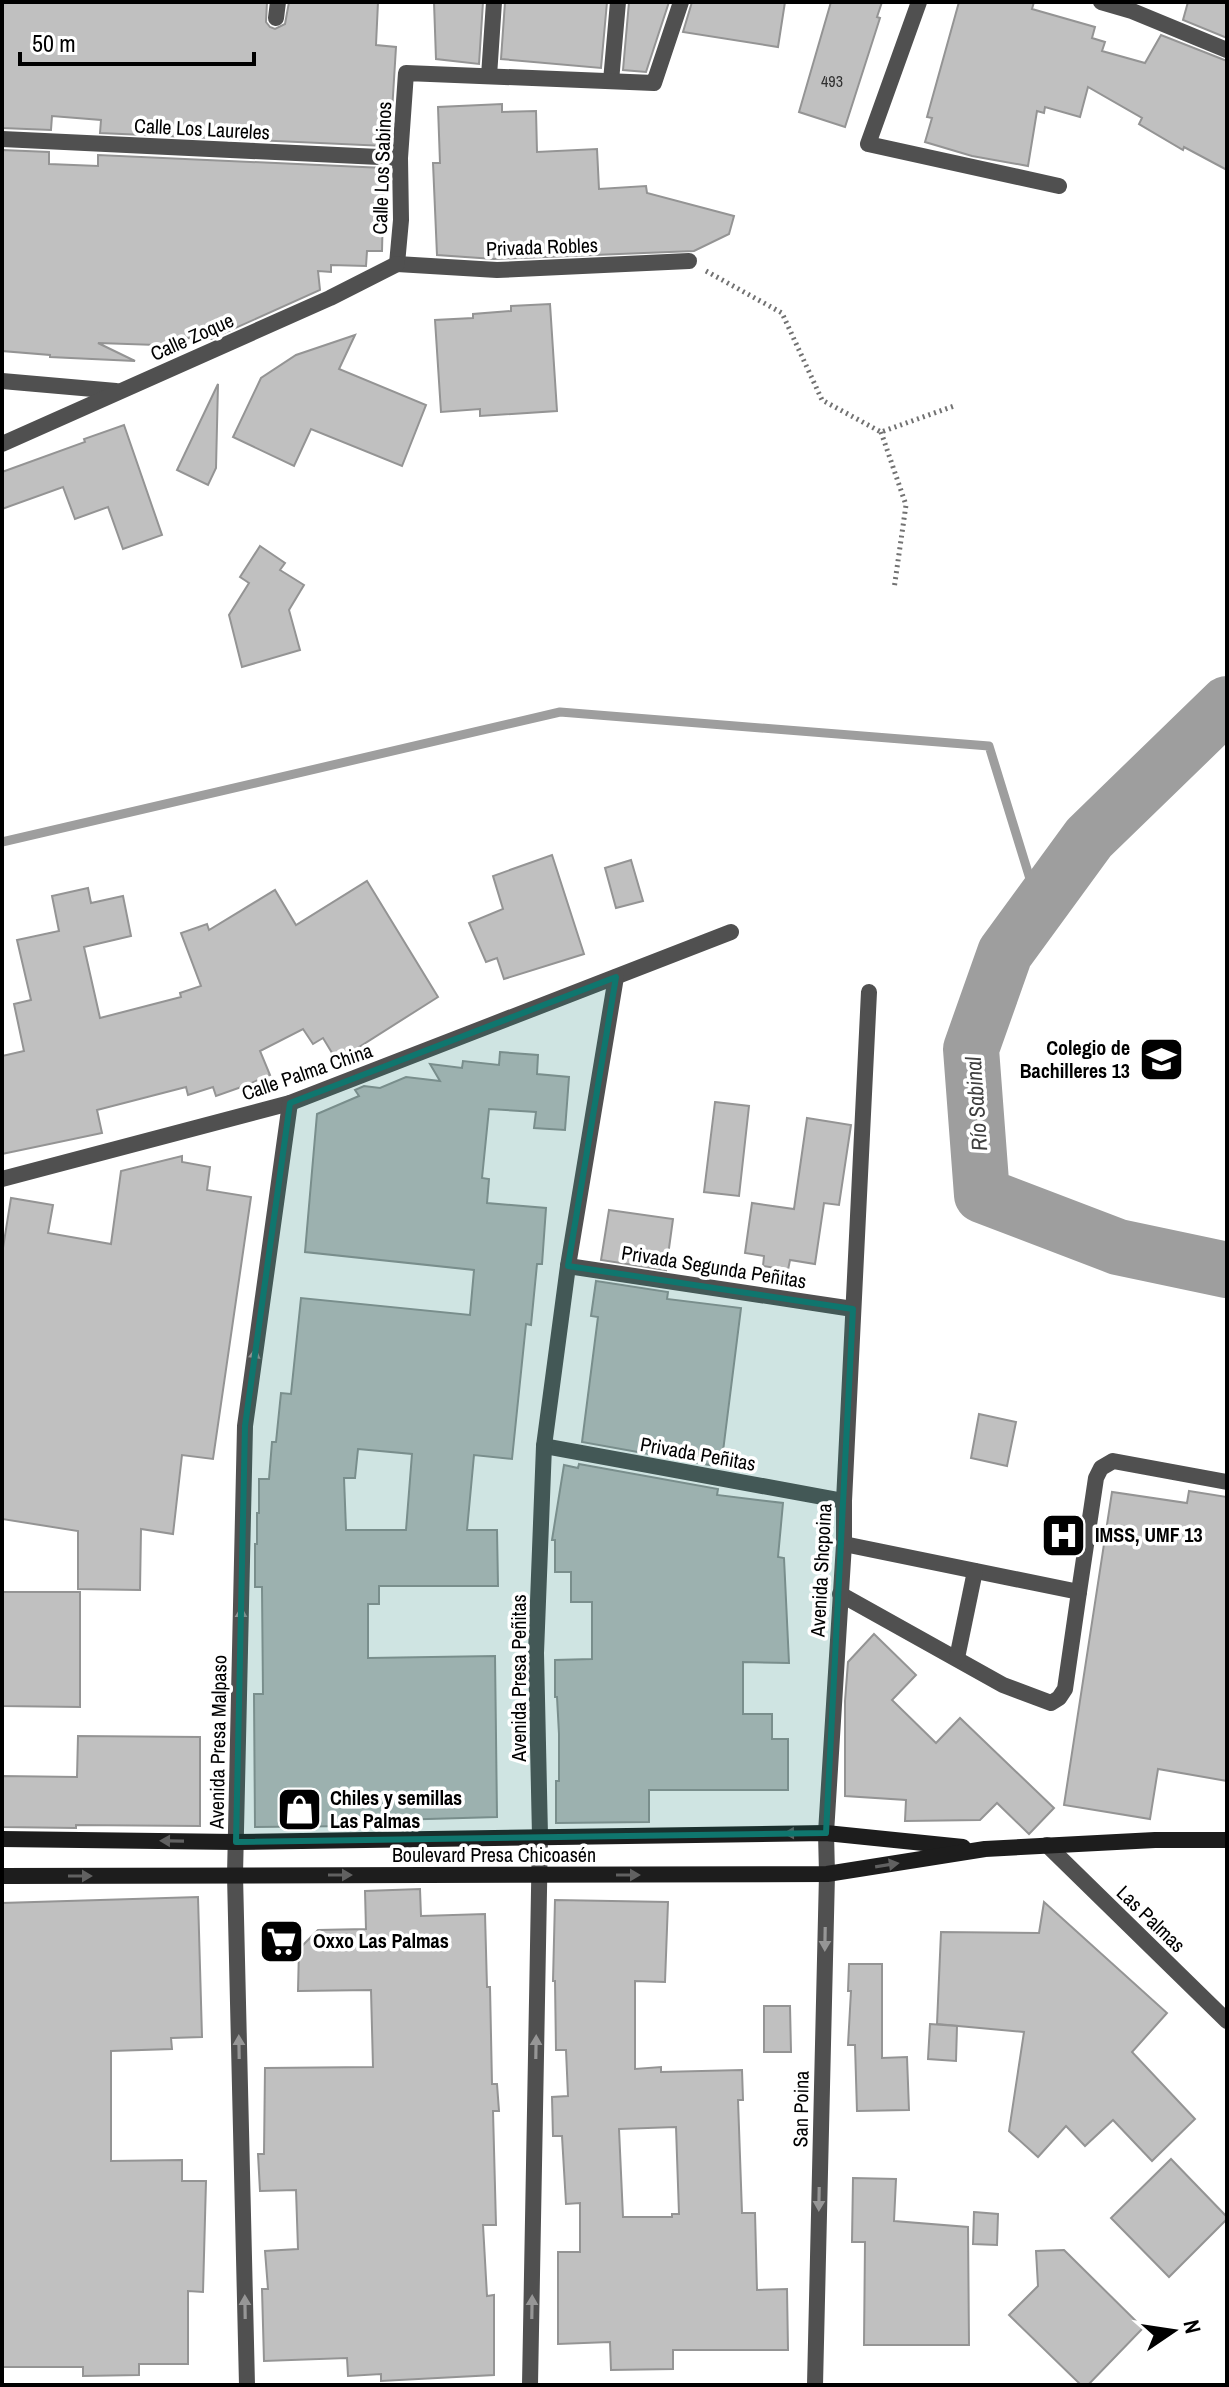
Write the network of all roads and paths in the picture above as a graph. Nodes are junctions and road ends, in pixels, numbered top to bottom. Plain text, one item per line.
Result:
1 (494, 2) edge
2 (618, 2) edge
3 (681, 2) edge
4 (919, 2) edge
5 (1101, 2) edge
6 (1133, 6) edge
7 (1227, 50) edge
8 (489, 76) junction
9 (611, 81) junction
10 (2, 139) edge
11 (400, 158) junction
12 (1059, 186) dead end
13 (689, 261) joint
14 (397, 264) junction
15 (2, 381) edge
16 (118, 391) junction
17 (954, 406) dead end
18 (881, 432) junction
19 (2, 444) edge
20 (894, 589) dead end
21 (731, 932) dead end
22 (616, 977) junction
23 (869, 992) dead end
24 (290, 1103) junction
25 (2, 1179) edge
26 (568, 1266) junction
27 (853, 1309) junction
28 (544, 1446) junction
29 (1227, 1482) edge
30 (844, 1501) junction
31 (844, 1544) junction
32 (975, 1571) junction
33 (1079, 1592) junction
34 (840, 1594) junction
35 (957, 1658) junction
36 (826, 1833) junction
37 (540, 1836) junction
38 (2, 1839) edge
39 (1227, 1840) edge
40 (236, 1842) junction
41 (1047, 1845) junction
42 (985, 1849) junction
43 (827, 1874) junction
44 (235, 1875) junction
45 (538, 1875) junction
46 (2, 1876) edge
47 (1227, 2021) edge
48 (247, 2385) edge
49 (530, 2385) edge
50 (815, 2385) edge

1 - 8 street
2 - 9 street
3 - 9 street
4 - 12 street
5 - 6 street
6 - 7 street
8 - 9 street
8 - 11 street, Calle Los Sabinos
10 - 11 street, Calle Los Laureles
11 - 14 street, Calle Los Sabinos
13 - 14 street, Privada Robles
13 - 18 path
14 - 16 street, Calle Zoque
15 - 16 street
16 - 19 street, Calle Zoque
17 - 18 path
18 - 20 path
21 - 22 street, Calle Palma China
22 - 24 street, Calle Palma China
22 - 26 street, Avenida Presa Peñitas
23 - 27 street, Avenida Shcpoina
24 - 25 street, Calle Palma China
40 -> 24 street, Avenida Presa Malpaso
26 - 27 street, Privada Segunda Peñitas
26 - 28 street, Avenida Presa Peñitas
27 - 30 street, Avenida Shcpoina
28 - 30 street, Privada Peñitas
28 - 37 street, Avenida Presa Peñitas
29 - 33 street
30 - 31 street, Avenida Shcpoina
31 - 32 street
31 - 34 street, Avenida Shcpoina
32 - 33 street
32 - 35 street
33 - 35 street
34 - 35 street
34 - 36 street, Avenida Shcpoina
36 -> 37 main road, Boulevard Presa Chicoasén
36 - 42 main road, Boulevard Presa Chicoasén
36 - 43 street, San Poina
37 - 40 main road, Boulevard Presa Chicoasén
37 - 45 street, Avenida Presa Peñitas
40 -> 38 main road, Boulevard Presa Chicoasén
39 - 41 main road, Boulevard Presa Chicoasén
40 - 44 street, Avenida Presa Malpaso
41 - 42 main road, Boulevard Presa Chicoasén
41 - 47 street, Las Palmas
43 -> 42 main road, Boulevard Presa Chicoasén
45 -> 43 main road, Boulevard Presa Chicoasén
43 -> 50 street, San Poina
44 -> 45 main road, Boulevard Presa Chicoasén
46 -> 44 main road, Boulevard Presa Chicoasén
48 -> 44 street, Avenida Presa Malpaso
49 -> 45 street, Avenida Presa Peñitas

